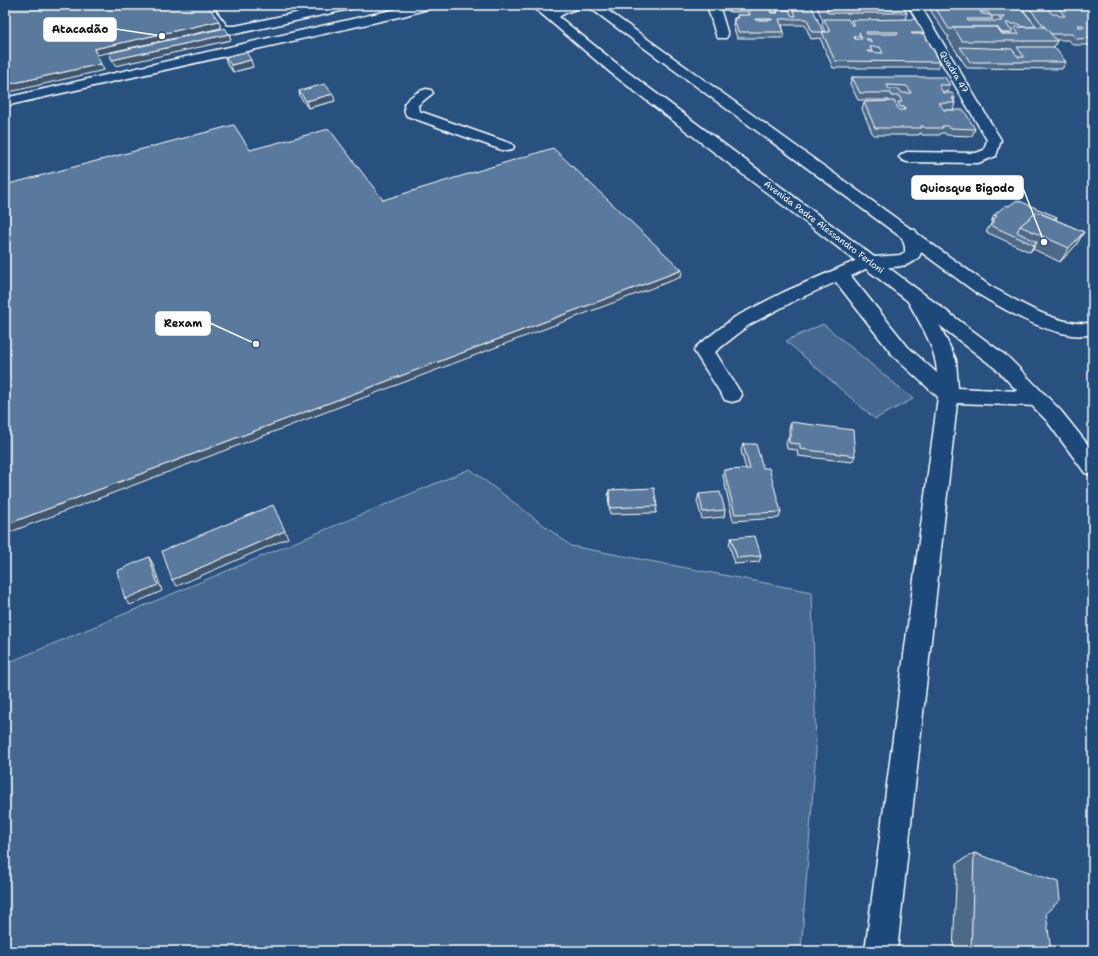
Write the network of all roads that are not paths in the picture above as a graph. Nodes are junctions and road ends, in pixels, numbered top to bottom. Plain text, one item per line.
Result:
1 (204, 5) edge
2 (350, 5) edge
3 (427, 5) edge
4 (537, 5) edge
5 (575, 5) edge
6 (587, 5) edge
7 (593, 5) edge
8 (713, 5) edge
9 (914, 5) edge
10 (552, 16) junction
11 (722, 35) dead end
12 (426, 93) dead end
13 (5, 102) edge
14 (507, 147) dead end
15 (907, 158) dead end
16 (909, 234) junction
17 (868, 262) junction
18 (840, 275) junction
19 (914, 296) junction
20 (1093, 330) edge
21 (948, 394) junction
22 (732, 395) dead end
23 (1038, 399) junction
24 (1093, 468) edge
25 (881, 951) edge

1 - 2 main road
3 - 13 main road
4 - 10 main road, Avenida Padre Alessandro Ferloni
5 - 10 main road
6 - 7 main road
7 - 16 main road
8 - 11 main road
9 - 15 main road, Quadra 47
10 - 17 main road, Avenida Padre Alessandro Ferloni
12 - 14 main road
16 - 17 main road
16 - 20 main road
17 - 18 main road
17 - 19 main road, Avenida Padre Alessandro Ferloni
18 - 21 main road
18 - 22 main road
19 - 21 main road
19 - 23 main road, Avenida Padre Alessandro Ferloni
21 - 23 main road
21 - 25 main road
23 - 24 main road, Avenida Padre Alessandro Ferloni

